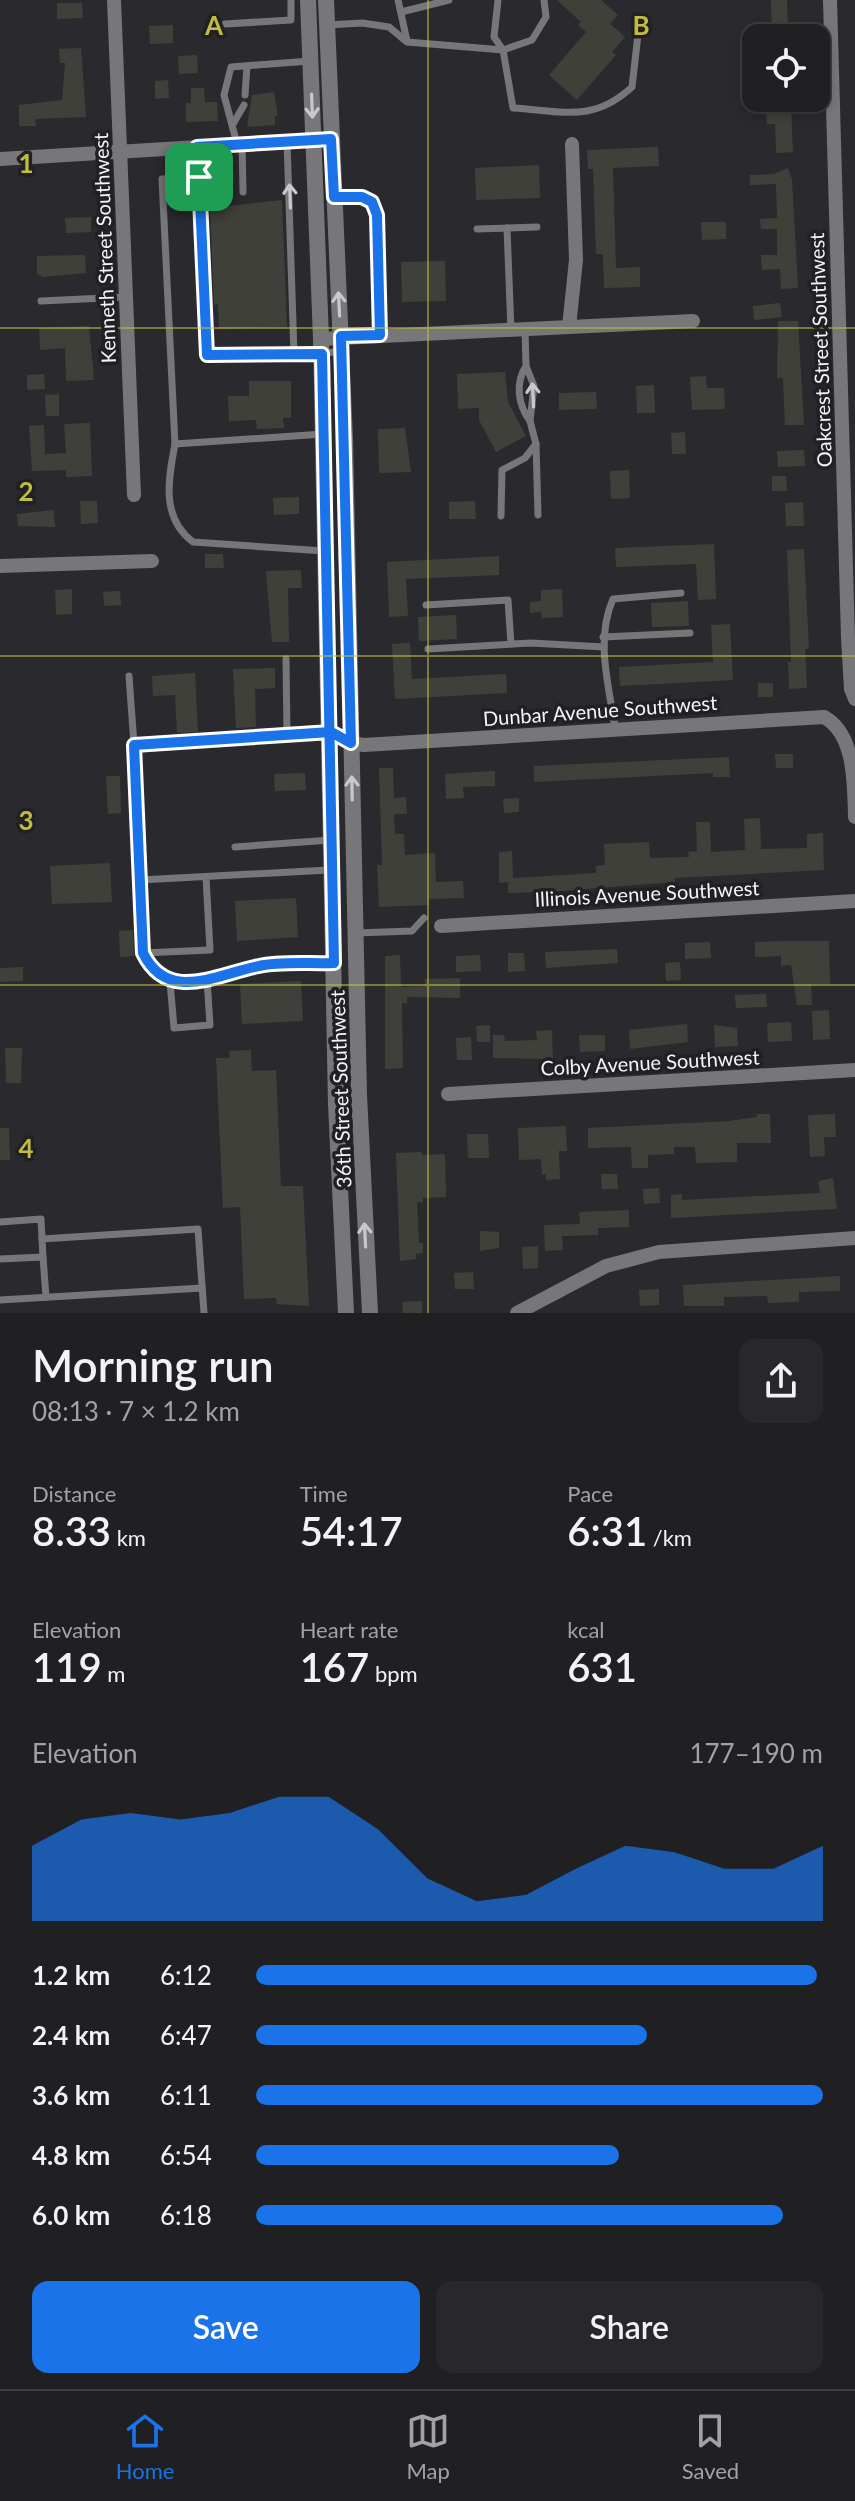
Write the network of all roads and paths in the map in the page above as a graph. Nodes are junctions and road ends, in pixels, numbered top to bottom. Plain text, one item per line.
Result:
1 (114, 0) edge
2 (291, 0) edge
3 (308, 0) edge
4 (326, 0) edge
5 (398, 0) edge
6 (449, 0) edge
7 (498, 0) edge
8 (544, 0) edge
9 (830, 0) edge
10 (401, 12) junction
11 (291, 20) junction
12 (315, 23) junction
13 (225, 24) dead end
14 (639, 26) dead end
15 (407, 42) junction
16 (503, 50) junction
17 (310, 61) junction
18 (247, 66) junction
19 (245, 95) dead end
20 (244, 105) dead end
21 (233, 125) junction
22 (331, 139) junction
23 (313, 140) junction
24 (287, 141) junction
25 (240, 144) junction
26 (572, 144) dead end
27 (197, 147) junction
28 (120, 152) junction
29 (0, 159) edge
30 (199, 177) junction
31 (243, 192) dead end
32 (334, 197) junction
33 (537, 227) dead end
34 (507, 228) junction
35 (477, 229) dead end
36 (126, 297) junction
37 (41, 301) dead end
38 (693, 321) dead end
39 (569, 327) junction
40 (518, 330) junction
41 (380, 335) junction
42 (341, 344) junction
43 (322, 346) junction
44 (294, 354) junction
45 (526, 366) junction
46 (530, 421) junction
47 (323, 434) junction
48 (175, 444) junction
49 (536, 444) junction
50 (134, 495) dead end
51 (538, 515) dead end
52 (501, 516) dead end
53 (326, 551) junction
54 (152, 561) dead end
55 (0, 566) edge
56 (681, 593) dead end
57 (426, 605) dead end
58 (690, 633) dead end
59 (603, 637) junction
60 (511, 644) junction
61 (604, 647) junction
62 (428, 649) dead end
63 (286, 659) dead end
64 (129, 676) dead end
65 (855, 699) edge
66 (615, 728) junction
67 (331, 732) junction
68 (287, 735) junction
69 (351, 743) junction
70 (134, 745) junction
71 (855, 817) edge
72 (331, 840) junction
73 (235, 847) dead end
74 (332, 870) junction
75 (206, 877) junction
76 (140, 880) junction
77 (855, 901) edge
78 (424, 918) dead end
79 (441, 926) dead end
80 (356, 933) junction
81 (143, 953) junction
82 (334, 963) junction
83 (207, 979) junction
84 (170, 982) junction
85 (855, 1070) edge
86 (448, 1094) dead end
87 (0, 1222) edge
88 (855, 1238) edge
89 (42, 1239) junction
90 (43, 1257) junction
91 (0, 1259) edge
92 (202, 1288) junction
93 (46, 1297) junction
94 (0, 1300) edge
95 (204, 1313) edge
96 (346, 1313) edge
97 (370, 1313) edge
98 (517, 1313) edge

1 - 28 street, Kenneth Street Southwest
2 - 11 lane
3 - 12 street, 36th Street Southwest
4 - 12 street, 36th Street Southwest
5 - 10 lane
6 - 10 lane
7 - 16 lane
8 - 16 lane
9 - 65 street, Oakcrest Street Southwest
10 - 15 lane
11 - 12 lane
11 - 13 lane
12 - 15 lane
12 - 17 street, 36th Street Southwest
12 - 22 street, 36th Street Southwest
14 - 16 lane
15 - 16 lane
17 - 18 lane
17 -> 23 street, 36th Street Southwest
18 - 19 lane
18 - 21 lane
20 - 21 lane
21 - 25 lane
22 - 23 street
22 - 32 street, 36th Street Southwest
23 - 24 street
23 - 43 street, 36th Street Southwest
24 - 25 street
44 -> 24 lane
25 - 27 street
25 - 31 lane
26 - 39 street
27 - 28 street
27 - 30 lane
28 - 29 street
28 - 36 street, Kenneth Street Southwest
30 - 44 lane
30 - 48 lane
32 - 41 lane
42 -> 32 street, 36th Street Southwest
33 - 34 lane
34 - 35 lane
34 - 40 lane
36 - 37 lane
36 - 50 street, Kenneth Street Southwest
38 - 39 street
39 - 40 street
40 - 41 street
40 - 45 lane
41 - 42 street
42 - 43 street
42 - 69 street, 36th Street Southwest
43 - 44 lane
43 - 47 street, 36th Street Southwest
46 -> 45 lane
45 - 46 lane
46 - 49 lane
47 - 48 lane
47 - 53 street, 36th Street Southwest
48 - 53 lane
49 - 51 lane
49 - 52 lane
53 - 67 street, 36th Street Southwest
54 - 55 street
56 - 59 lane
57 - 60 lane
58 - 59 lane
59 - 61 lane
60 - 61 lane
60 - 62 lane
61 - 66 lane
63 - 68 lane
64 - 70 lane
66 - 69 street, Dunbar Avenue Southwest
66 - 71 street, Dunbar Avenue Southwest
67 - 68 lane
67 - 69 lane
67 - 72 street, 36th Street Southwest
68 - 70 lane
80 -> 69 street, 36th Street Southwest
70 - 76 lane
72 - 73 lane
72 - 74 street, 36th Street Southwest
74 - 75 lane
74 - 82 street, 36th Street Southwest
75 - 76 lane
75 - 81 lane
76 - 81 lane
77 - 79 street, Illinois Avenue Southwest
78 - 80 lane
97 -> 80 street, 36th Street Southwest
81 - 84 lane
82 - 83 lane
82 - 96 street, 36th Street Southwest
83 - 84 lane
83 - 84 lane
85 - 86 street, Colby Avenue Southwest
87 - 89 lane
88 - 98 street
89 - 90 lane
89 - 92 lane
90 - 91 lane
90 - 93 lane
92 - 93 lane
92 - 95 lane
93 - 94 lane

